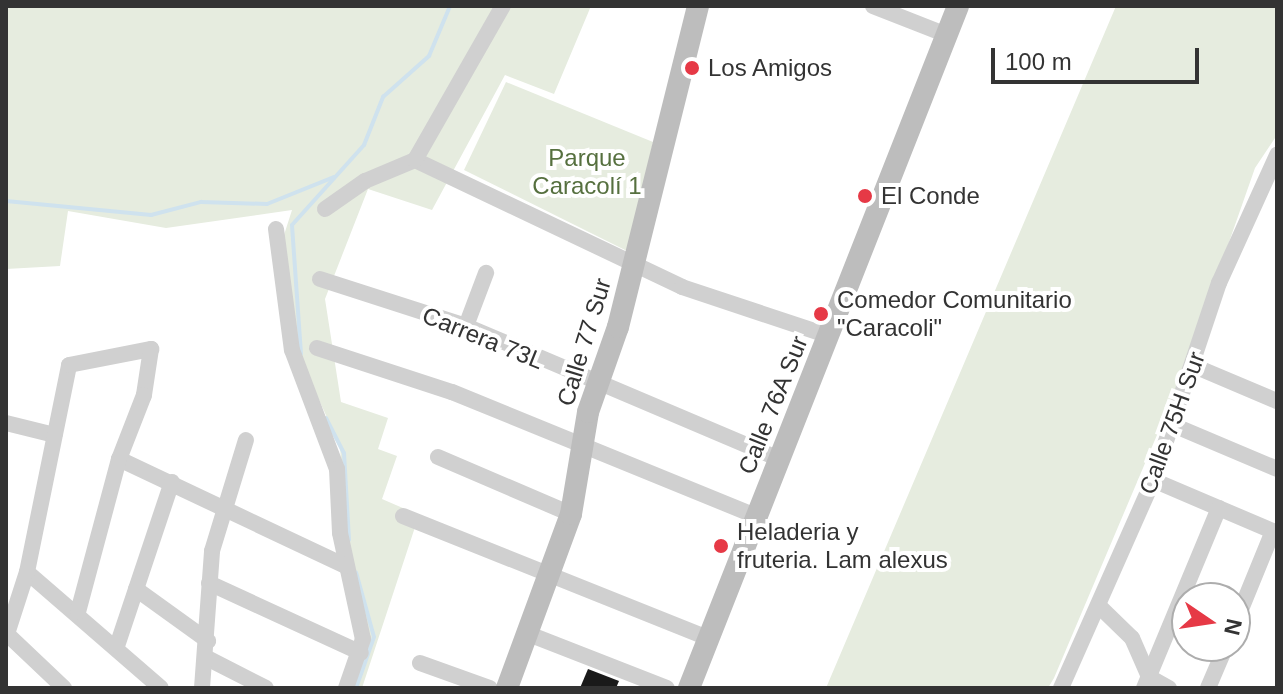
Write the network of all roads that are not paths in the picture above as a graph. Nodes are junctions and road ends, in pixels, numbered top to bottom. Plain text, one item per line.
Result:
1 (503, 6) edge
2 (698, 6) edge
3 (873, 6) edge
4 (958, 6) edge
5 (947, 35) junction
6 (1277, 155) edge
7 (415, 160) junction
8 (1269, 189) edge
9 (325, 209) dead end
10 (276, 229) dead end
11 (634, 264) junction
12 (486, 273) dead end
13 (320, 279) dead end
14 (466, 326) junction
15 (829, 336) junction
16 (317, 348) dead end
17 (1194, 366) junction
18 (595, 386) junction
19 (1277, 401) edge
20 (6, 423) edge
21 (1173, 425) junction
22 (55, 435) junction
23 (246, 440) dead end
24 (587, 448) junction
25 (438, 457) dead end
26 (777, 458) junction
27 (119, 459) junction
28 (1277, 469) edge
29 (1153, 480) junction
30 (172, 482) junction
31 (222, 506) junction
32 (1219, 508) junction
33 (571, 514) junction
34 (403, 516) dead end
35 (758, 517) junction
36 (1275, 532) edge
37 (345, 566) junction
38 (27, 572) junction
39 (548, 574) junction
40 (209, 583) junction
41 (1251, 587) edge
42 (136, 589) junction
43 (1101, 608) junction
44 (78, 612) junction
45 (526, 633) junction
46 (7, 635) edge
47 (708, 638) junction
48 (117, 646) junction
49 (208, 650) junction
50 (361, 653) junction
51 (1219, 662) edge
52 (420, 663) dead end
53 (1146, 682) edge
54 (64, 688) edge
55 (161, 688) edge
56 (202, 688) edge
57 (266, 688) edge
58 (346, 688) edge
59 (490, 688) edge
60 (507, 688) edge
61 (667, 688) edge
62 (689, 688) edge
63 (1061, 688) edge
64 (1169, 688) edge
65 (1208, 688) edge

1 - 7 street
2 - 11 street, Calle 77 Sur
3 - 5 street
4 - 5 street, Calle 76A Sur
5 - 15 street, Calle 76A Sur
6 - 8 street, Calle 75H Sur
7 - 9 street
7 - 11 street
8 - 17 street, Calle 75H Sur
10 - 37 street
11 - 15 street
11 - 18 street, Calle 77 Sur
12 - 14 street
13 - 14 street, Carrera 73L
14 - 18 street, Carrera 73L
15 - 26 street, Calle 76A Sur
16 - 24 street
17 - 19 street
17 - 21 street, Calle 75H Sur
18 - 24 street, Calle 77 Sur
18 - 26 street, Carrera 73L
20 - 22 street
21 - 28 street
21 - 29 street, Calle 75H Sur
22 - 27 street
22 - 38 street
23 - 31 street
24 - 33 street, Calle 77 Sur
24 - 35 street
25 - 33 street
26 - 35 street, Calle 76A Sur
27 - 30 street
27 - 44 street
29 - 32 street
29 - 43 street, Calle 75H Sur
30 - 31 street
30 - 42 street
31 - 37 street
31 - 40 street
32 - 36 street
32 - 53 street
33 - 39 street, Calle 77 Sur
34 - 39 street
35 - 47 street, Calle 76A Sur
36 - 41 street
37 - 50 street
38 - 44 street
38 - 46 street
39 - 45 street, Calle 77 Sur
39 - 47 street
40 - 49 street
40 - 50 street
42 - 48 street
42 - 49 street
43 - 53 street
43 - 63 street, Calle 75H Sur
44 - 48 street
45 - 60 street, Calle 77 Sur
45 - 61 street
46 - 54 street
47 - 62 street, Calle 76A Sur
48 - 55 street
49 - 56 street
49 - 57 street
50 - 58 street
51 - 65 street
52 - 59 street
53 - 64 street

